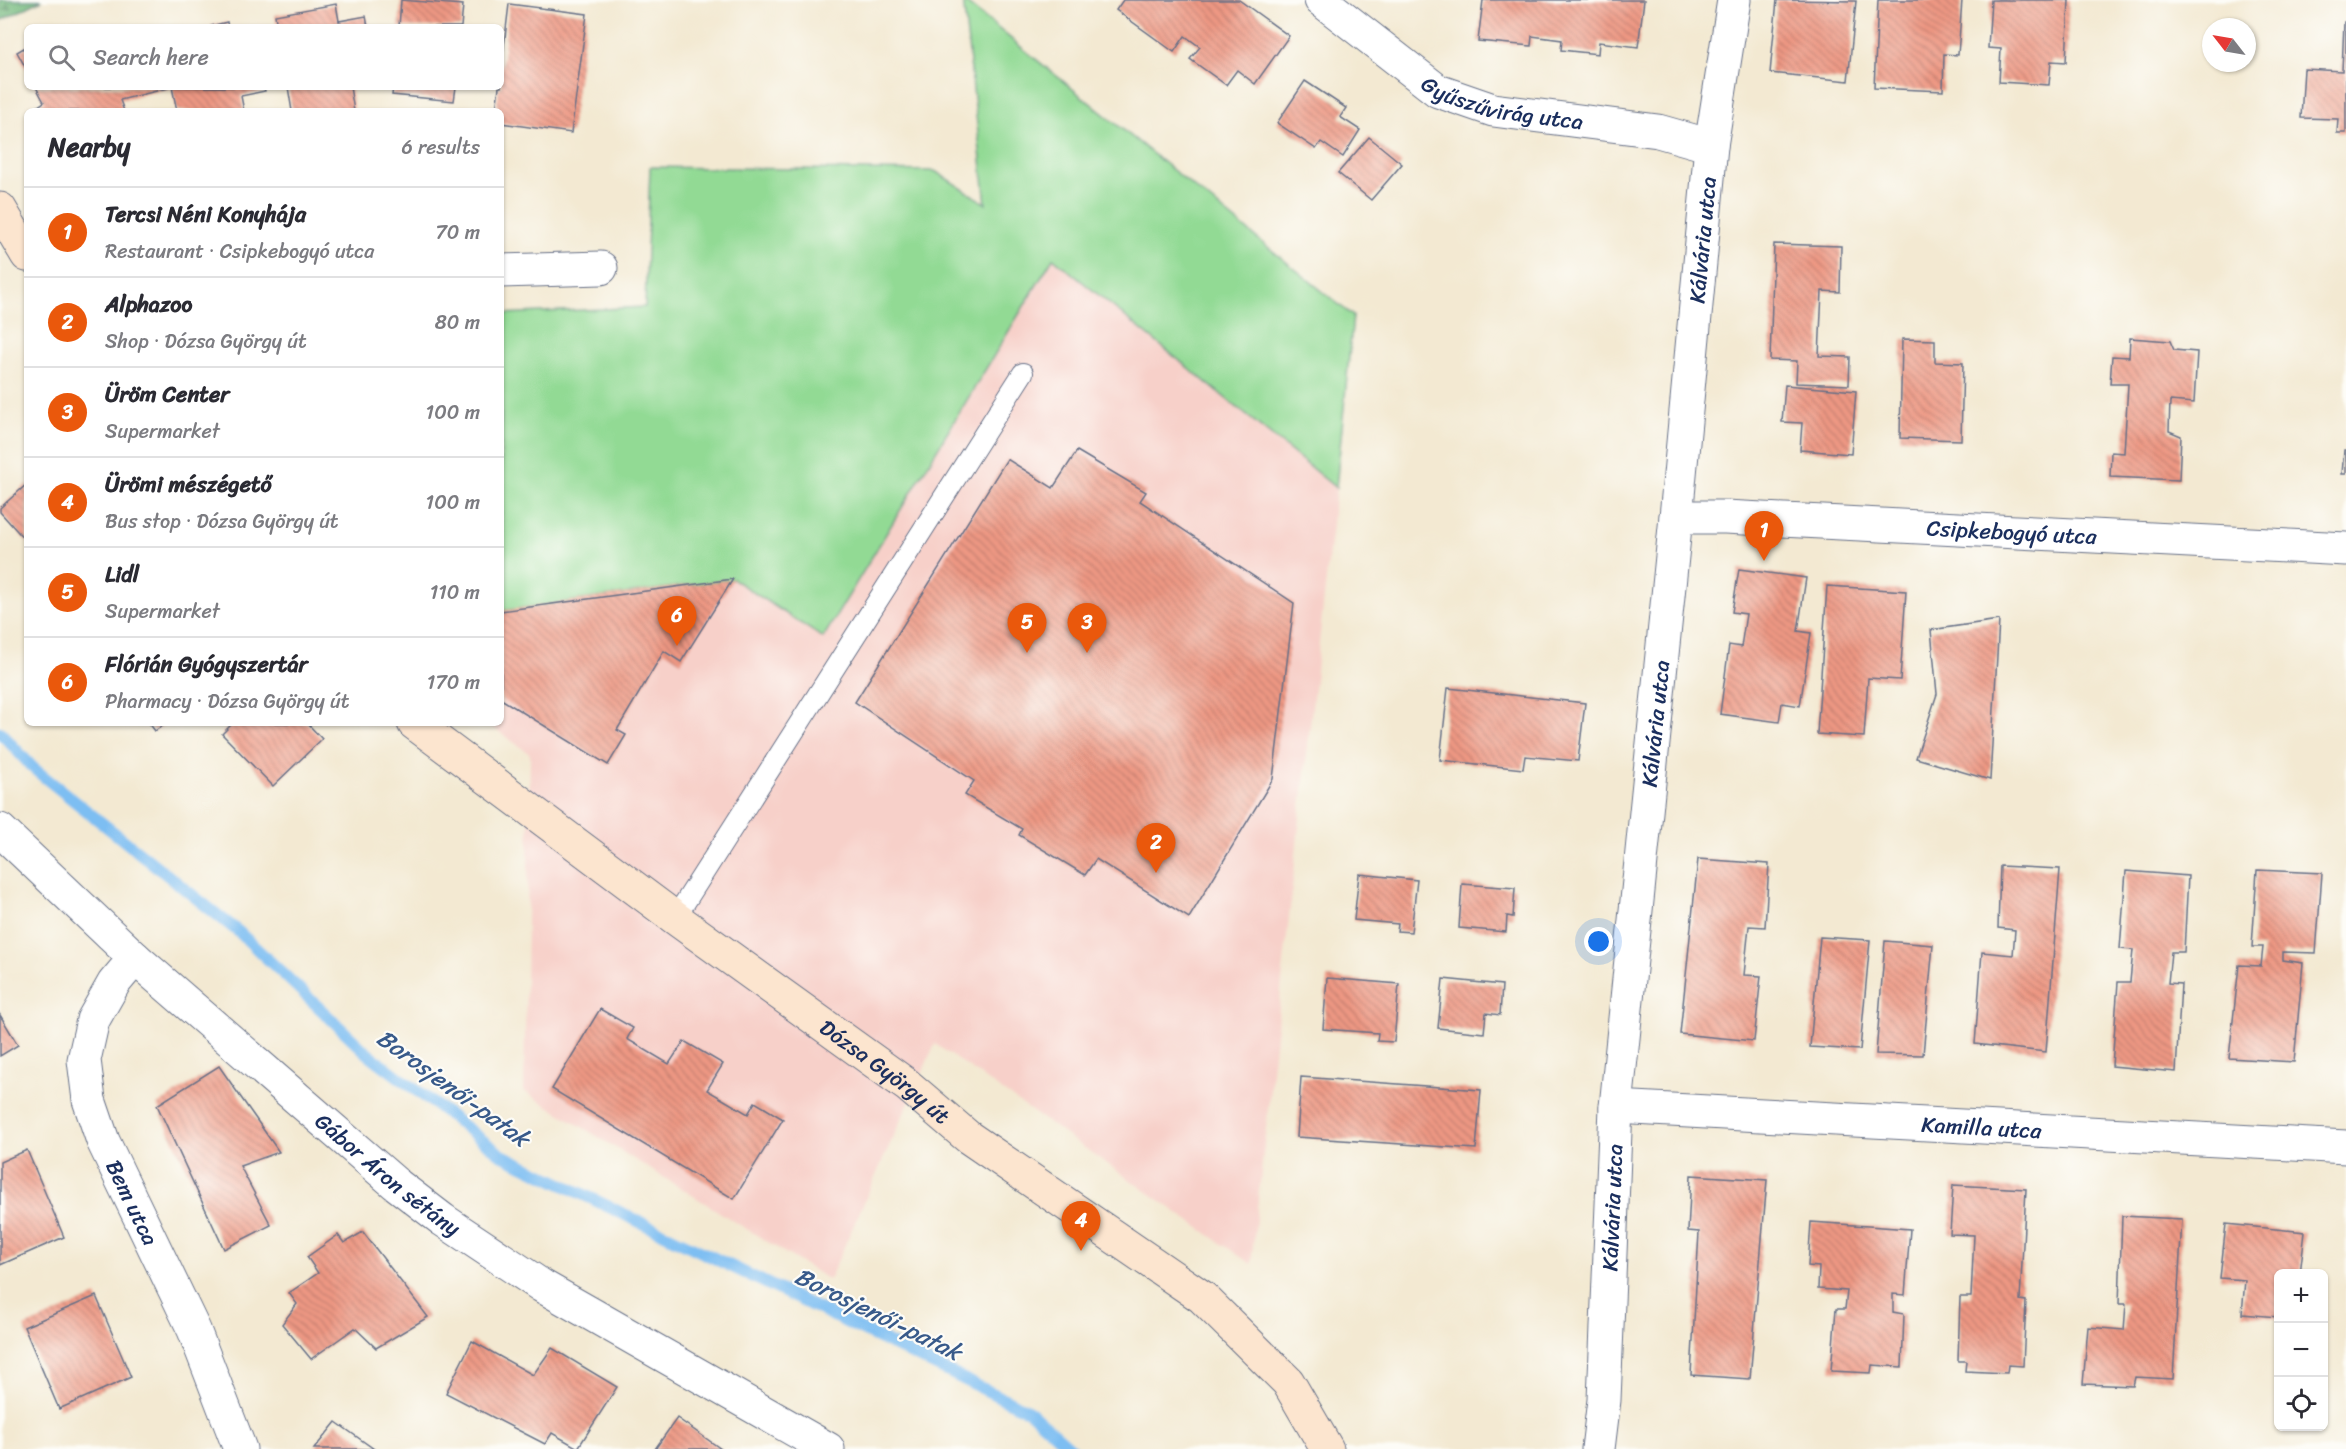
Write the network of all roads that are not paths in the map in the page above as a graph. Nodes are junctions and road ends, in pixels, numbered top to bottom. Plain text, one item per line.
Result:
1 (1321, 0) edge
2 (1734, 0) edge
3 (1711, 146) junction
4 (0, 209) edge
5 (24, 250) edge
6 (601, 268) dead end
7 (504, 271) edge
8 (1023, 373) dead end
9 (1676, 517) junction
10 (2346, 549) edge
11 (418, 726) edge
12 (0, 830) edge
13 (675, 918) junction
14 (135, 958) junction
15 (1616, 1107) junction
16 (2346, 1147) edge
17 (240, 1449) edge
18 (828, 1449) edge
19 (1327, 1449) edge
20 (1598, 1449) edge

1 - 3 street, Gyűszűvirág utca
2 - 3 street, Kálvária utca
3 - 9 street, Kálvária utca
4 - 5 main road
6 - 7 street
8 - 13 lane
9 - 10 street, Csipkebogyó utca
9 - 15 street, Kálvária utca
11 - 13 main road, Dózsa György út
12 - 14 street, Gábor Áron sétány
13 - 19 main road, Dózsa György út
14 - 17 street, Bem utca
14 - 18 street, Gábor Áron sétány
15 - 16 street, Kamilla utca
15 - 20 street, Kálvária utca

